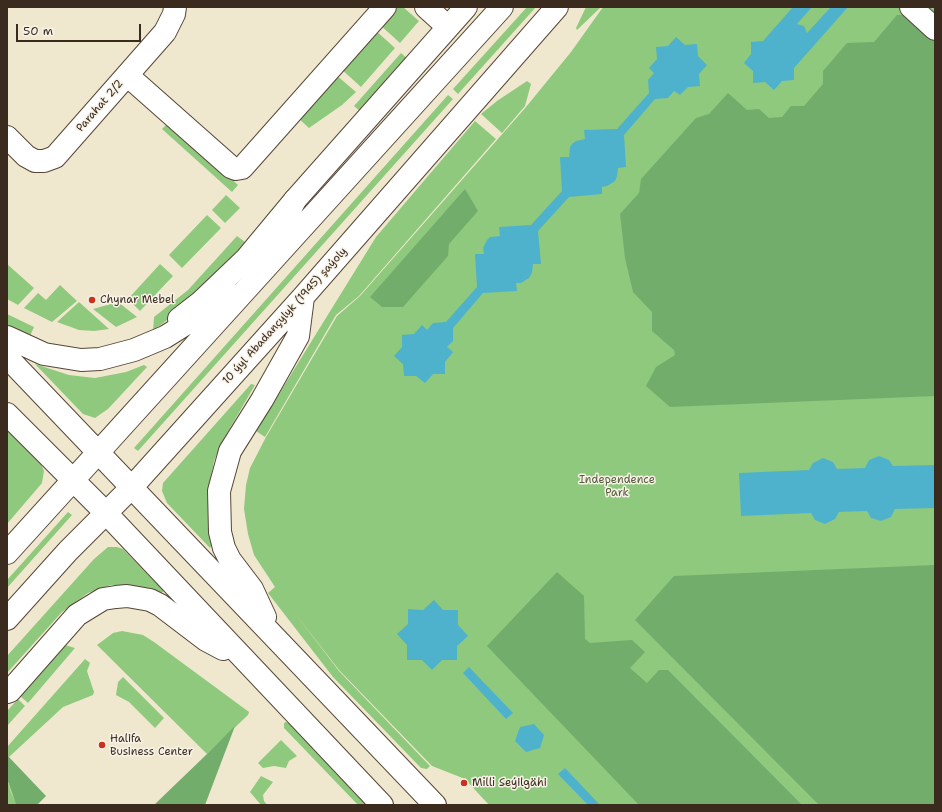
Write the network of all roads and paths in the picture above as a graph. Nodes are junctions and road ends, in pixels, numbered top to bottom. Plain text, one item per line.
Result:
1 (175, 7) edge
2 (385, 7) edge
3 (426, 7) edge
4 (466, 7) edge
5 (502, 7) edge
6 (557, 7) edge
7 (911, 7) edge
8 (448, 27) junction
9 (935, 28) edge
10 (127, 75) junction
11 (7, 137) edge
12 (295, 200) junction
13 (256, 280) junction
14 (303, 297) junction
15 (7, 337) edge
16 (145, 346) junction
17 (7, 357) edge
18 (7, 414) edge
19 (97, 452) junction
20 (73, 480) junction
21 (132, 487) junction
22 (106, 513) junction
23 (7, 553) edge
24 (7, 619) edge
25 (274, 635) junction
26 (245, 661) junction
27 (8, 693) edge
28 (382, 805) edge
29 (434, 805) edge

1 - 10 main road, Parahat 2/2
2 - 10 main road
3 - 8 main road
4 - 8 main road
5 - 13 main road
6 - 14 main road, 10 ýyl Abadançylyk (1945) şaýoly
7 - 9 main road
8 - 12 main road
10 - 11 main road, Parahat 2/2
12 - 13 main road
12 - 16 main road
13 - 16 main road
13 - 19 main road
14 - 21 main road, 10 ýyl Abadançylyk (1945) şaýoly
14 - 25 main road
15 - 16 main road
17 - 19 main road
18 - 20 main road
19 - 20 main road
19 - 21 main road
20 - 22 main road
20 - 23 main road
21 - 22 main road, 10 ýyl Abadançylyk (1945) şaýoly
21 - 25 main road
22 - 24 main road, 10 ýyl Abadançylyk (1945) şaýoly
22 - 26 main road
25 - 29 main road
26 - 27 main road
26 - 28 main road

